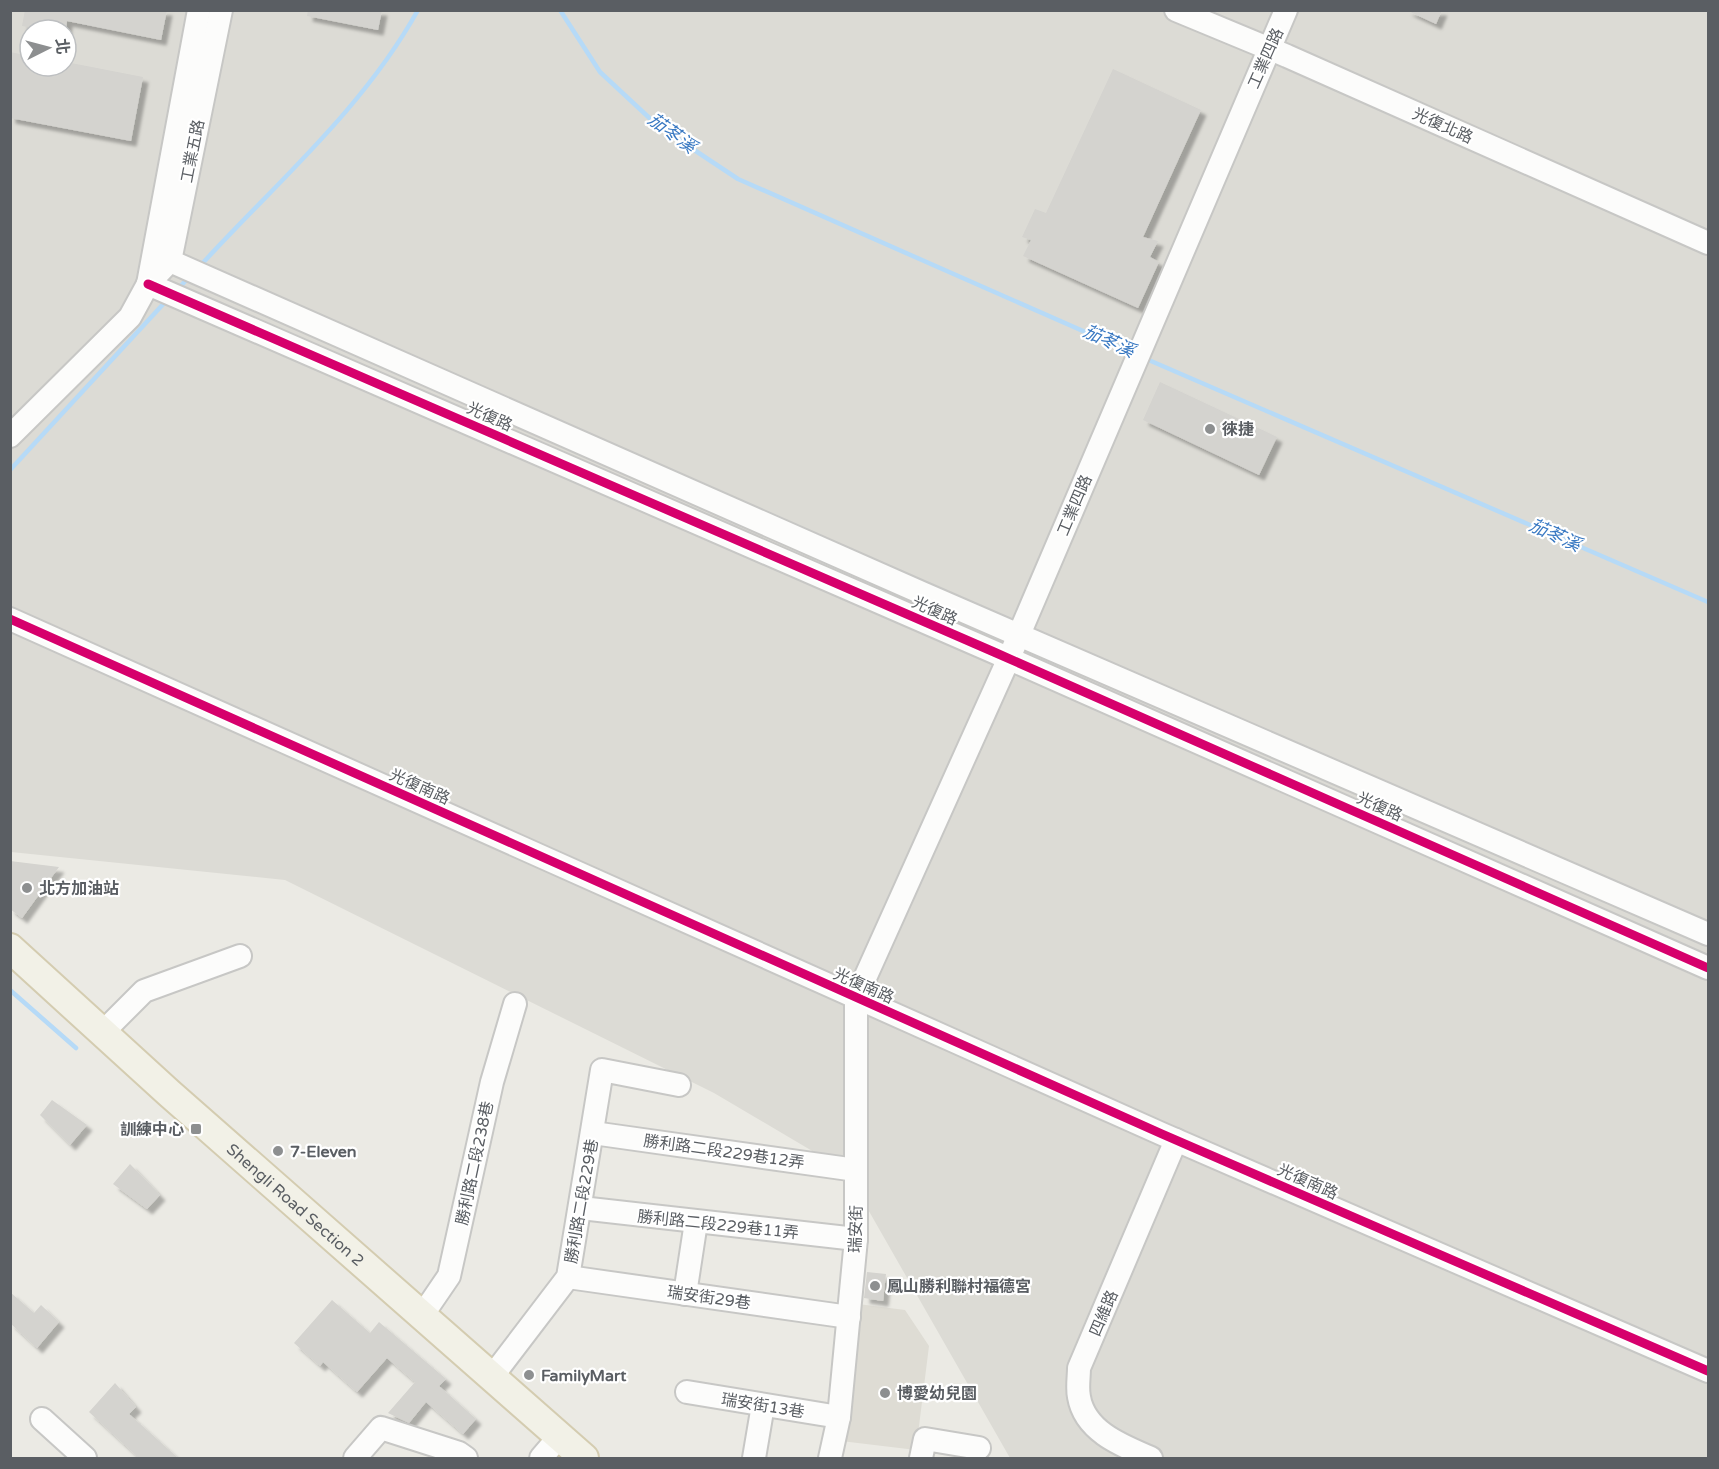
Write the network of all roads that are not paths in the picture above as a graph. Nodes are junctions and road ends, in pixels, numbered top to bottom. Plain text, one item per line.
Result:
1 (199, 10) edge
2 (221, 10) edge
3 (1176, 10) edge
4 (1286, 10) edge
5 (1269, 48) junction
6 (1708, 243) edge
7 (170, 261) junction
8 (148, 284) junction
9 (10, 436) edge
10 (10, 619) edge
11 (1019, 634) junction
12 (1009, 658) junction
13 (1708, 934) edge
14 (10, 948) edge
15 (240, 956) dead end
16 (1708, 968) edge
17 (856, 998) junction
18 (515, 1004) dead end
19 (103, 1032) junction
20 (679, 1085) dead end
21 (592, 1133) junction
22 (1176, 1140) junction
23 (856, 1170) junction
24 (581, 1208) junction
25 (696, 1222) junction
26 (856, 1239) junction
27 (568, 1277) junction
28 (685, 1294) junction
29 (421, 1317) junction
30 (849, 1317) junction
31 (1708, 1371) edge
32 (490, 1378) junction
33 (687, 1392) dead end
34 (763, 1405) junction
35 (839, 1418) junction
36 (42, 1419) dead end
37 (550, 1448) edge
38 (980, 1448) dead end
39 (85, 1458) edge
40 (356, 1458) edge
41 (466, 1458) edge
42 (584, 1458) edge
43 (754, 1458) edge
44 (830, 1458) edge
45 (921, 1458) edge
46 (1151, 1458) edge

1 - 8 street, 工業五路
2 - 7 street, 工業五路
3 - 5 street, 光復北路
4 - 5 street, 工業四路
5 - 6 street, 光復北路
5 - 11 street, 工業四路
7 - 8 street, 工業五路
7 - 11 street, 光復路
8 - 9 street, 工業五路
8 - 12 street, 光復路
10 - 17 street, 光復南路
11 - 12 street, 工業四路
11 - 13 street, 光復路
12 - 16 street, 光復路
12 - 17 street, 工業四路
14 - 19 main road, Shengli Road Section 2
15 - 19 street
17 - 22 street, 光復南路
17 - 23 street, 瑞安街
18 - 29 street, 勝利路二段238巷
19 - 29 main road, Shengli Road Section 2
20 - 21 street, 勝利路二段229巷
21 - 23 street, 勝利路二段229巷12弄
21 - 24 street, 勝利路二段229巷
22 - 31 street, 光復南路
22 - 46 street, 四維路
23 - 26 street, 瑞安街
24 - 25 street, 勝利路二段229巷11弄
24 - 27 street, 勝利路二段229巷
25 - 26 street, 勝利路二段229巷11弄
25 - 28 street
26 - 30 street, 瑞安街
27 - 28 street, 瑞安街29巷
27 - 32 street, 勝利路二段229巷
28 - 30 street, 瑞安街29巷
29 - 32 main road, Shengli Road Section 2
30 - 35 street, 瑞安街
32 - 37 main road, Shengli Road Section 2
33 - 34 street, 瑞安街13巷
34 - 35 street, 瑞安街13巷
34 - 43 street
35 - 44 street, 瑞安街
36 - 39 street
37 - 42 main road, Shengli Road Section 2
38 - 45 street
40 - 41 street

